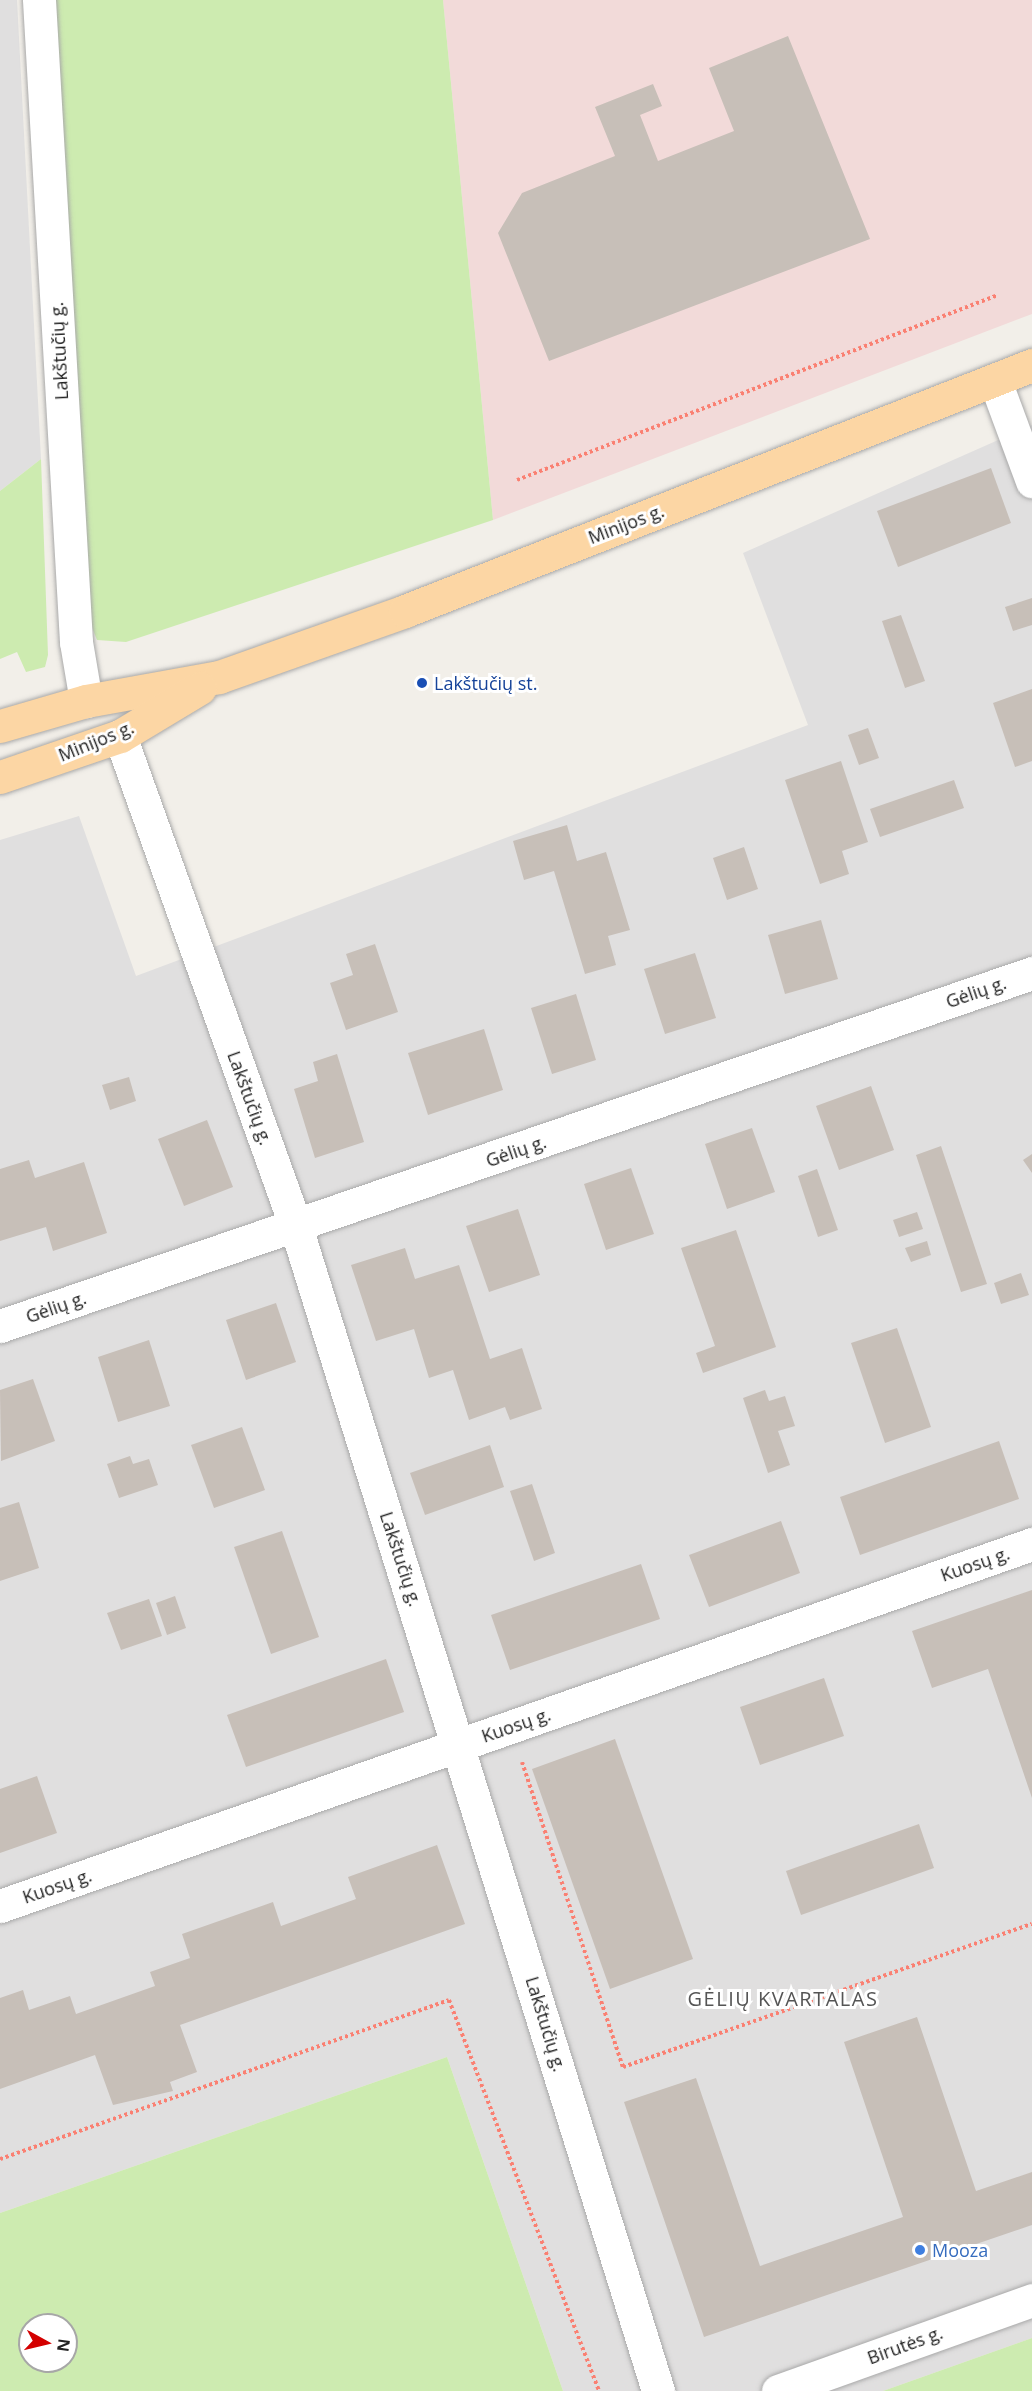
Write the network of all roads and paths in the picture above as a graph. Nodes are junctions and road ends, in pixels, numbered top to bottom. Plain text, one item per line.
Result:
1 (39, 0) edge
2 (998, 295) dead end
3 (1032, 365) edge
4 (995, 381) junction
5 (517, 480) dead end
6 (1032, 481) edge
7 (219, 677) junction
8 (86, 700) junction
9 (0, 726) edge
10 (120, 736) junction
11 (0, 777) edge
12 (1032, 973) edge
13 (296, 1227) junction
14 (0, 1326) edge
15 (1032, 1544) edge
16 (510, 1727) junction
17 (460, 1745) junction
18 (0, 1906) edge
19 (1032, 1924) edge
20 (0, 2159) edge
21 (1032, 2300) edge
22 (599, 2391) edge
23 (658, 2391) edge
24 (778, 2391) edge

1 - 8 street, Lakštučių g.
2 - 5 path
3 - 4 main road, Minijos g.
4 - 6 street
4 - 7 main road, Minijos g.
7 - 8 main road, Minijos g.
7 - 10 main road, Minijos g.
8 - 9 main road, Minijos g.
10 - 11 main road, Minijos g.
10 - 13 street, Lakštučių g.
12 - 13 street, Gėlių g.
13 - 14 street, Gėlių g.
13 - 17 street, Lakštučių g.
15 - 16 street, Kuosų g.
16 - 17 street, Kuosų g.
16 - 19 path
17 - 18 street, Kuosų g.
17 - 23 street, Lakštučių g.
20 - 22 path
21 - 24 street, Birutės g.

